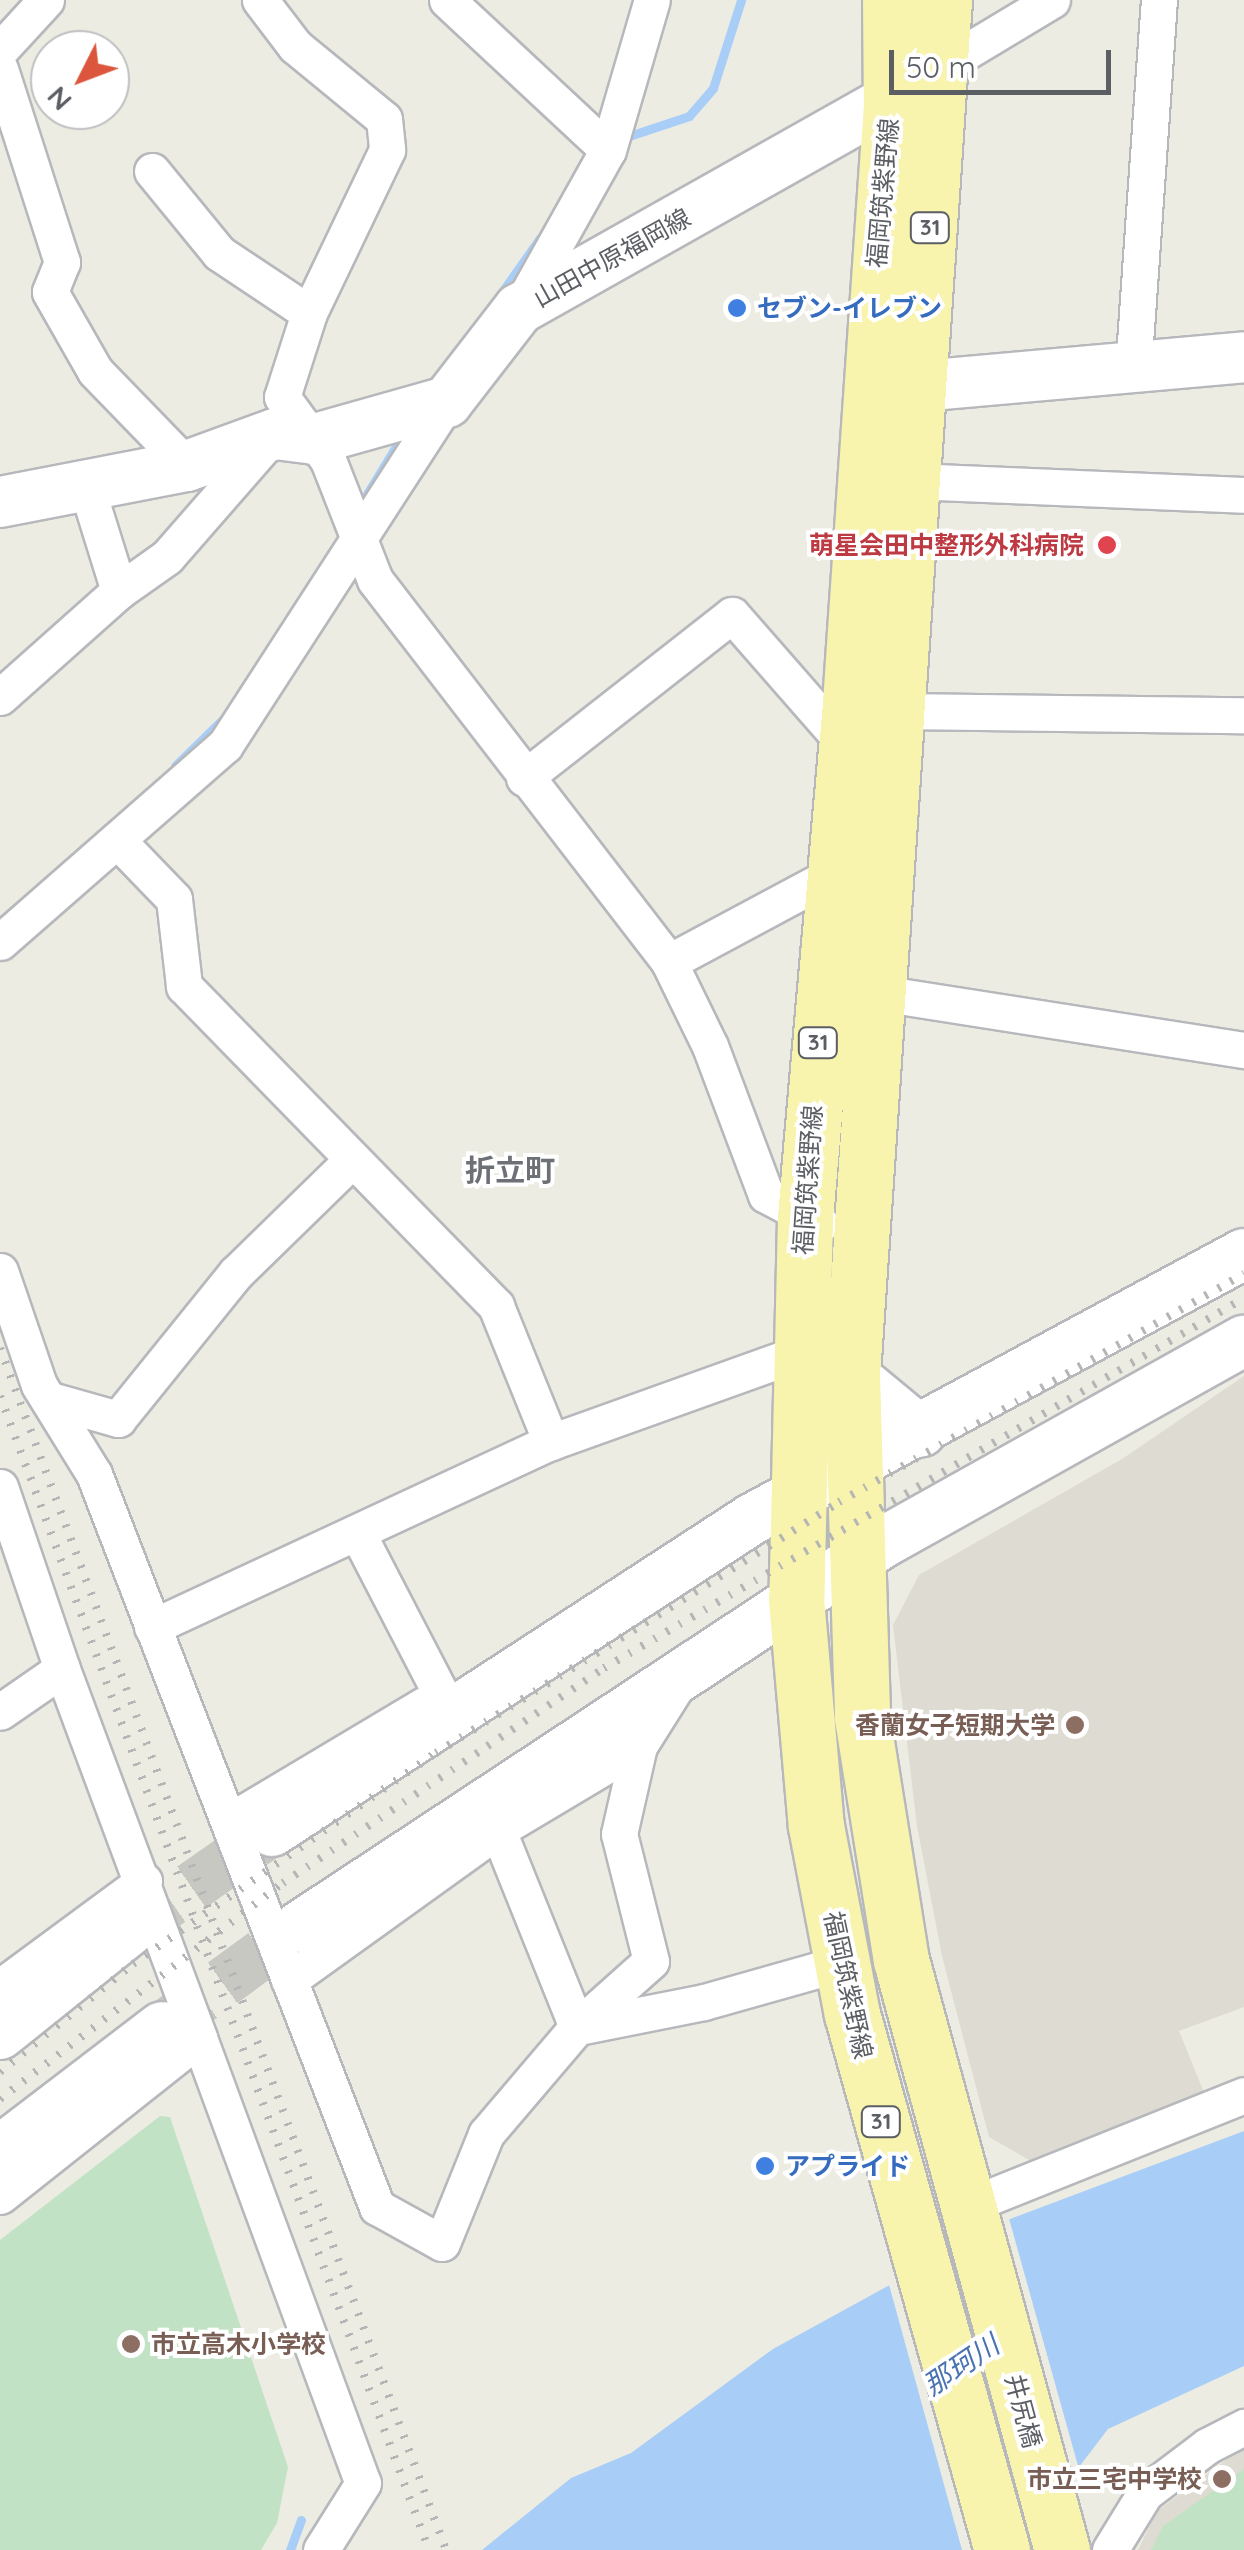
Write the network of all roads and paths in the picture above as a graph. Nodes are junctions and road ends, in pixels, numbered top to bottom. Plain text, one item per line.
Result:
1 (46, 0) edge
2 (260, 0) edge
3 (447, 0) edge
4 (652, 0) edge
5 (890, 0) edge
6 (944, 0) edge
7 (1052, 0) edge
8 (1159, 0) edge
9 (0, 50) edge
10 (944, 65) junction
11 (0, 70) edge
12 (891, 106) junction
13 (605, 156) junction
14 (152, 171) dead end
15 (519, 309) junction
16 (309, 313) junction
17 (1244, 357) edge
18 (1133, 371) junction
19 (892, 390) junction
20 (429, 407) junction
21 (306, 444) junction
22 (187, 466) junction
23 (912, 481) junction
24 (85, 482) junction
25 (1244, 495) edge
26 (0, 502) edge
27 (356, 538) junction
28 (120, 591) junction
29 (0, 697) edge
30 (896, 711) junction
31 (1244, 714) edge
32 (845, 744) junction
33 (524, 778) junction
34 (116, 840) junction
35 (831, 875) junction
36 (0, 942) edge
37 (669, 962) junction
38 (874, 992) junction
39 (1244, 1050) edge
40 (353, 1160) junction
41 (805, 1217) junction
42 (862, 1243) junction
43 (1244, 1254) edge
44 (0, 1271) edge
45 (1244, 1341) edge
46 (799, 1353) junction
47 (852, 1375) junction
48 (51, 1400) junction
49 (921, 1432) junction
50 (551, 1442) junction
51 (851, 1466) junction
52 (0, 1487) edge
53 (796, 1495) junction
54 (359, 1536) junction
55 (858, 1560) junction
56 (632, 1595) junction
57 (796, 1599) junction
58 (152, 1627) junction
59 (690, 1665) junction
60 (62, 1669) junction
61 (441, 1694) junction
62 (0, 1712) edge
63 (638, 1746) junction
64 (252, 1825) junction
65 (498, 1830) junction
66 (144, 1881) junction
67 (300, 1927) tunnel mouth
68 (130, 1930) tunnel mouth
69 (842, 1963) junction
70 (289, 1980) junction
71 (0, 1987) edge
72 (577, 2027) junction
73 (181, 2033) junction
74 (0, 2034) edge
75 (1244, 2096) edge
76 (0, 2151) edge
77 (0, 2196) edge
78 (968, 2210) junction
79 (1244, 2427) edge
80 (322, 2550) edge
81 (1002, 2550) edge
82 (1062, 2550) edge
83 (1110, 2550) edge

1 - 9 street
2 - 16 street
3 - 13 street
4 - 13 street
5 - 12 main road, 福岡筑紫野線 / 31
6 - 10 main road, 福岡筑紫野線 / 31
7 - 10 street
8 - 18 street
10 - 12 street, 山田中原福岡線
10 - 19 main road, 福岡筑紫野線 / 31
11 - 22 street
12 - 15 street, 山田中原福岡線
12 - 19 main road, 福岡筑紫野線 / 31
13 - 15 street
14 - 16 street
15 - 20 street, 山田中原福岡線
16 - 21 street
17 - 18 street
18 - 19 street
19 - 23 main road, 福岡筑紫野線 / 31
19 - 32 main road, 福岡筑紫野線 / 31
20 - 21 street
20 - 27 street
21 - 22 street
21 - 27 street
21 - 28 street
22 - 24 street
23 - 25 street
23 - 30 main road, 福岡筑紫野線 / 31
24 - 26 street
24 - 28 street
27 - 33 street
27 - 34 street
28 - 29 street
30 - 31 street
30 - 38 main road, 福岡筑紫野線 / 31
32 - 33 street
32 - 35 main road, 福岡筑紫野線 / 31
33 - 37 street
34 - 36 street
34 - 40 street
35 - 37 street
35 - 41 main road, 福岡筑紫野線 / 31
37 - 41 street
38 - 39 street
38 - 42 main road, 福岡筑紫野線 / 31
40 - 48 street
40 - 50 street
41 - 42 street
41 - 46 main road, 福岡筑紫野線 / 31
42 - 47 main road, 福岡筑紫野線 / 31
43 - 49 street
44 - 48 street
45 - 55 street
46 - 50 street
46 - 53 main road, 福岡筑紫野線 / 31
47 - 49 street
47 - 51 main road, 福岡筑紫野線 / 31
48 - 58 street
49 - 51 street
50 - 54 street
51 - 53 street
51 - 55 main road, 福岡筑紫野線 / 31
52 - 60 street
53 - 56 street
53 - 57 main road, 福岡筑紫野線 / 31
54 - 58 street
54 - 61 street
55 - 57 street
55 - 78 main road, 福岡筑紫野線 / 31
56 - 61 street
56 - 64 street
57 - 59 street
57 - 69 main road, 福岡筑紫野線 / 31
58 - 64 street
59 - 63 street
59 - 67 street
60 - 62 street
60 - 66 street
61 - 64 street
63 - 65 street
63 - 72 street
64 - 70 street
65 - 70 street
65 - 72 street
66 - 71 street
66 - 73 street
68 - 74 street
69 - 72 street
69 - 81 main road, 福岡筑紫野線 / 31
70 - 72 street
73 - 76 street
73 - 77 street
73 - 80 street
75 - 78 street
78 - 82 main road, 井尻橋 / 31
79 - 83 street

